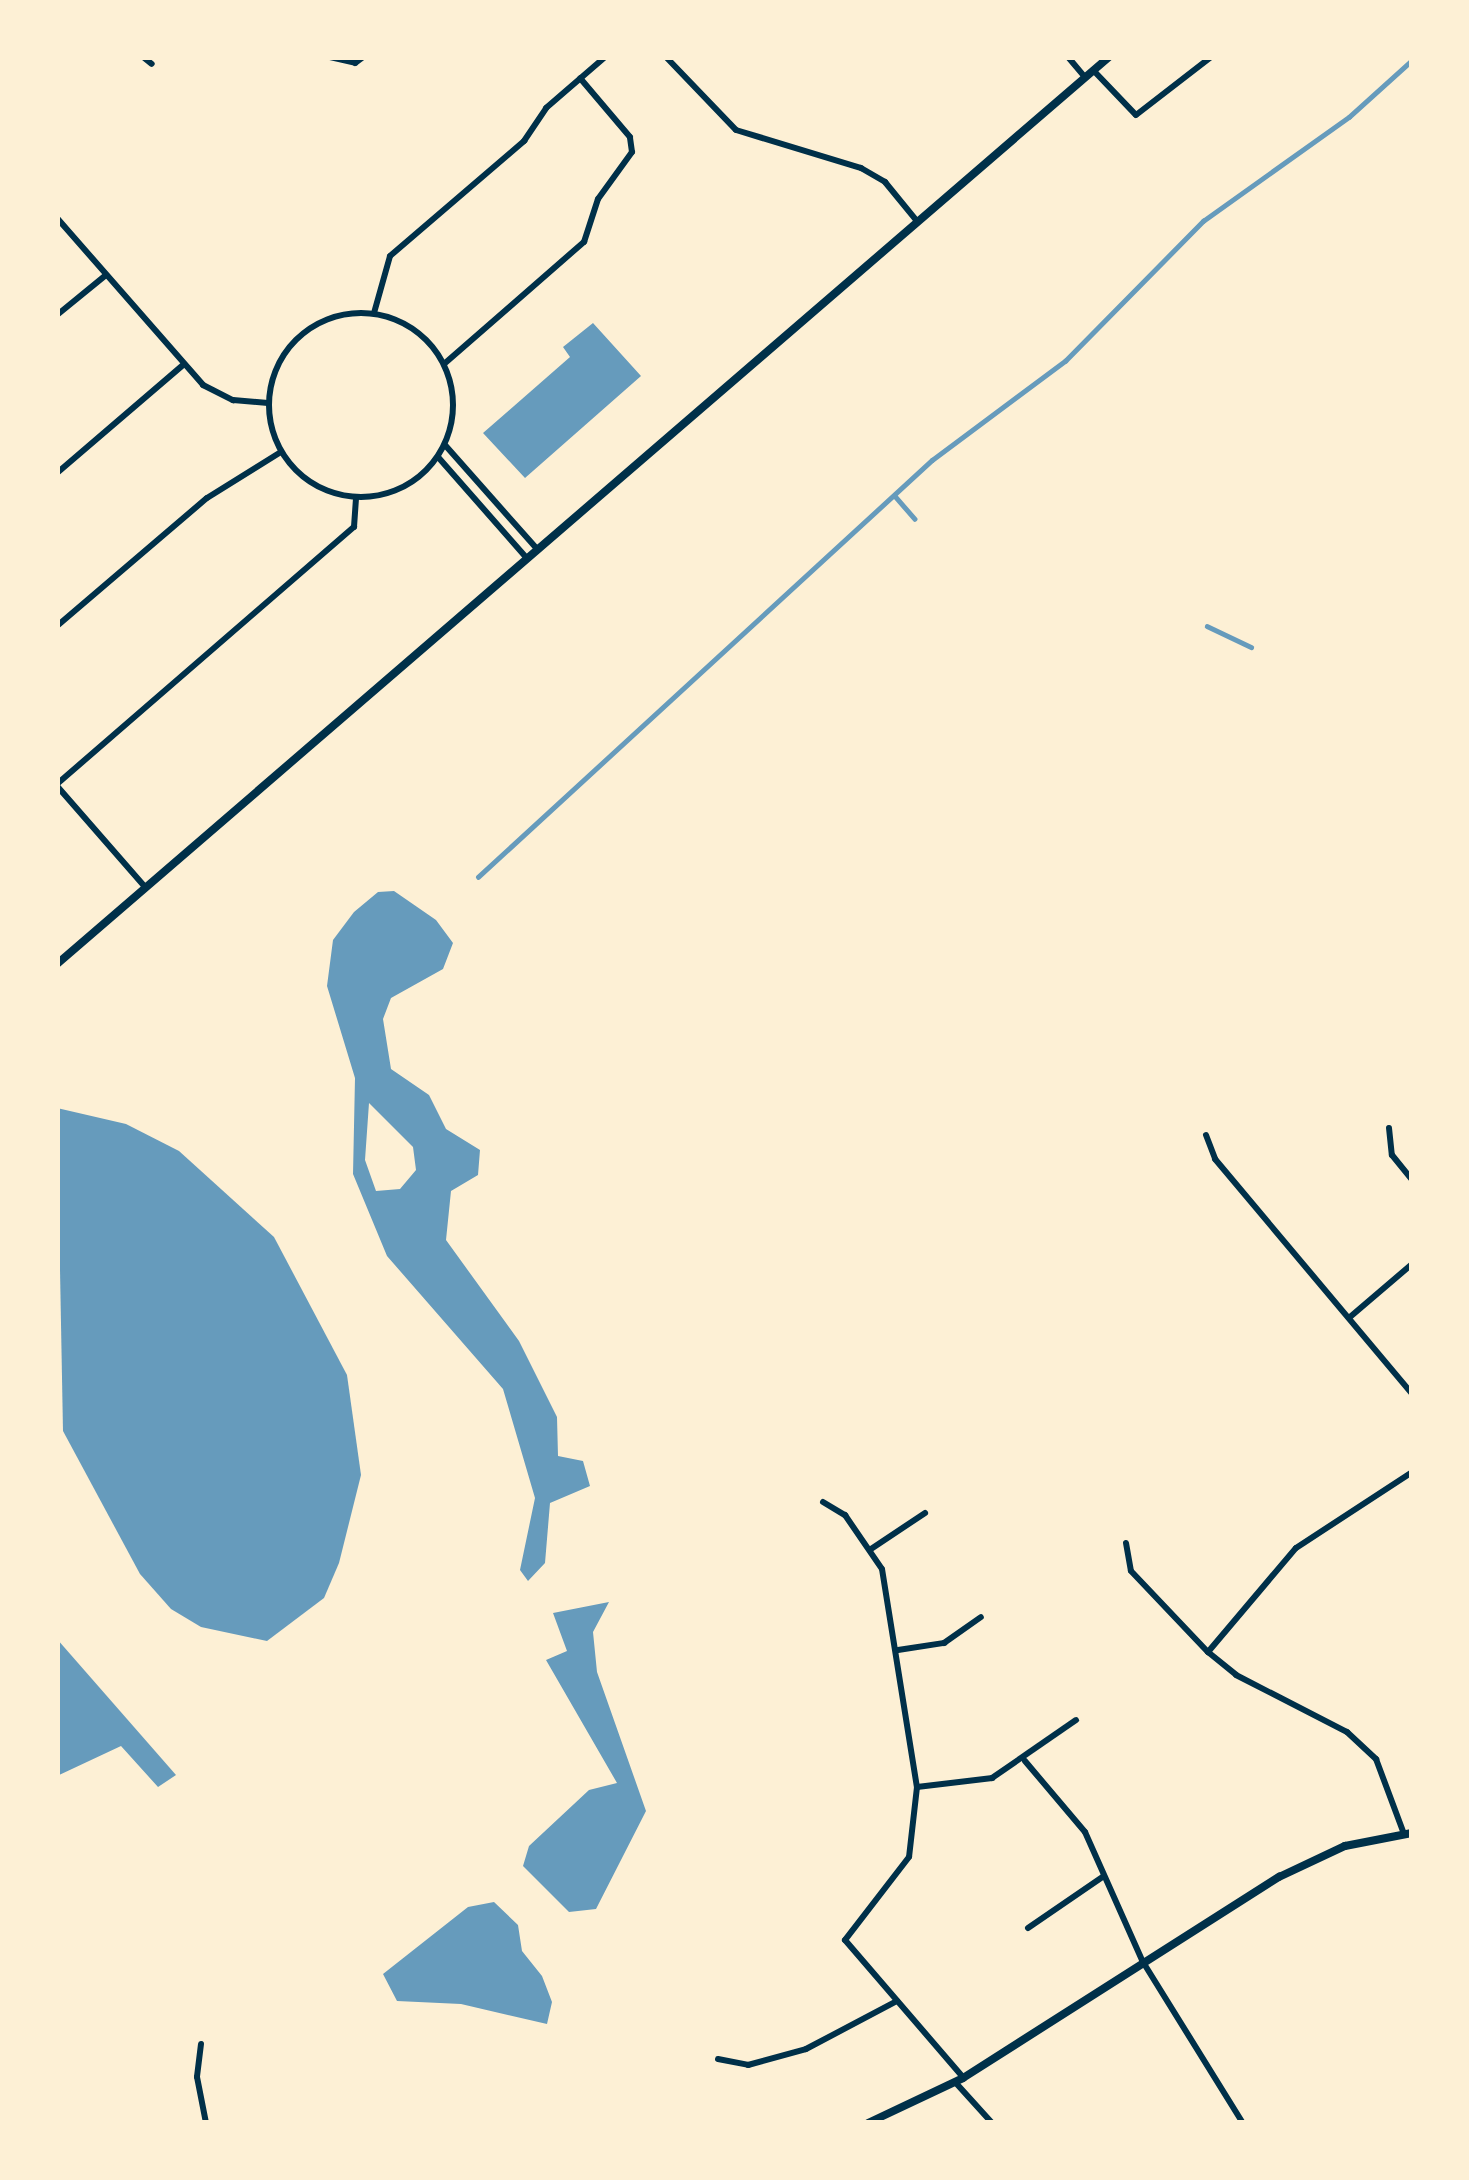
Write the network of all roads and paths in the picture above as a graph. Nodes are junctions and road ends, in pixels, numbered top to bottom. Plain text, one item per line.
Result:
1 (143, 57) edge
2 (330, 57) edge
3 (363, 57) edge
4 (605, 57) edge
5 (666, 57) edge
6 (1067, 57) edge
7 (1108, 57) edge
8 (1211, 57) edge
9 (152, 64) dead end
10 (1089, 74) junction
11 (580, 78) junction
12 (57, 218) edge
13 (916, 220) junction
14 (106, 275) junction
15 (374, 313) junction
16 (57, 315) edge
17 (444, 364) junction
18 (182, 365) junction
19 (268, 404) junction
20 (445, 445) junction
21 (281, 452) junction
22 (438, 457) junction
23 (57, 473) edge
24 (356, 498) junction
25 (536, 548) junction
26 (526, 557) junction
27 (57, 626) edge
28 (57, 785) edge
29 (147, 889) junction
30 (57, 964) edge
31 (1389, 1128) dead end
32 (1206, 1135) dead end
33 (1412, 1180) edge
34 (1412, 1264) edge
35 (1350, 1317) junction
36 (1409, 1383) edge
37 (1412, 1394) edge
38 (1412, 1472) edge
39 (823, 1502) dead end
40 (925, 1513) dead end
41 (1126, 1543) dead end
42 (872, 1549) junction
43 (981, 1617) dead end
44 (898, 1651) junction
45 (1208, 1652) junction
46 (1076, 1720) dead end
47 (1025, 1761) junction
48 (917, 1787) junction
49 (1408, 1833) edge
50 (1104, 1876) junction
51 (1028, 1928) dead end
52 (1143, 1962) junction
53 (898, 2000) junction
54 (200, 2044) dead end
55 (718, 2059) dead end
56 (959, 2080) junction
57 (206, 2123) edge
58 (868, 2123) edge
59 (992, 2123) edge
60 (1243, 2123) edge

1 - 9 street
2 - 3 street
4 - 11 street
5 - 13 street
6 - 10 street
7 - 10 street
8 - 10 street
10 - 13 street
11 - 15 street
11 - 17 street
12 - 14 street
13 - 25 street
14 - 16 street
14 - 18 street
15 - 17 street
15 - 19 street
17 - 20 street
18 - 19 street
18 - 23 street
19 - 21 street
20 - 22 street
20 - 25 street
21 - 24 street
21 - 27 street
22 - 24 street
22 - 26 street
24 - 28 street
25 - 26 street
26 - 29 street
28 - 29 street
29 - 30 street
31 - 33 street
32 - 35 street
34 - 35 street
35 - 36 street
36 - 37 street
38 - 45 street
39 - 42 street
40 - 42 street
41 - 45 street
42 - 44 street
43 - 44 street
44 - 48 street
45 - 49 street
46 - 47 street
47 - 48 street
47 - 50 street
48 - 53 street
49 - 52 street
50 - 51 street
50 - 52 street
52 - 56 street
52 - 60 street
53 - 55 street
53 - 56 street
54 - 57 street
56 - 58 street
56 - 59 street

